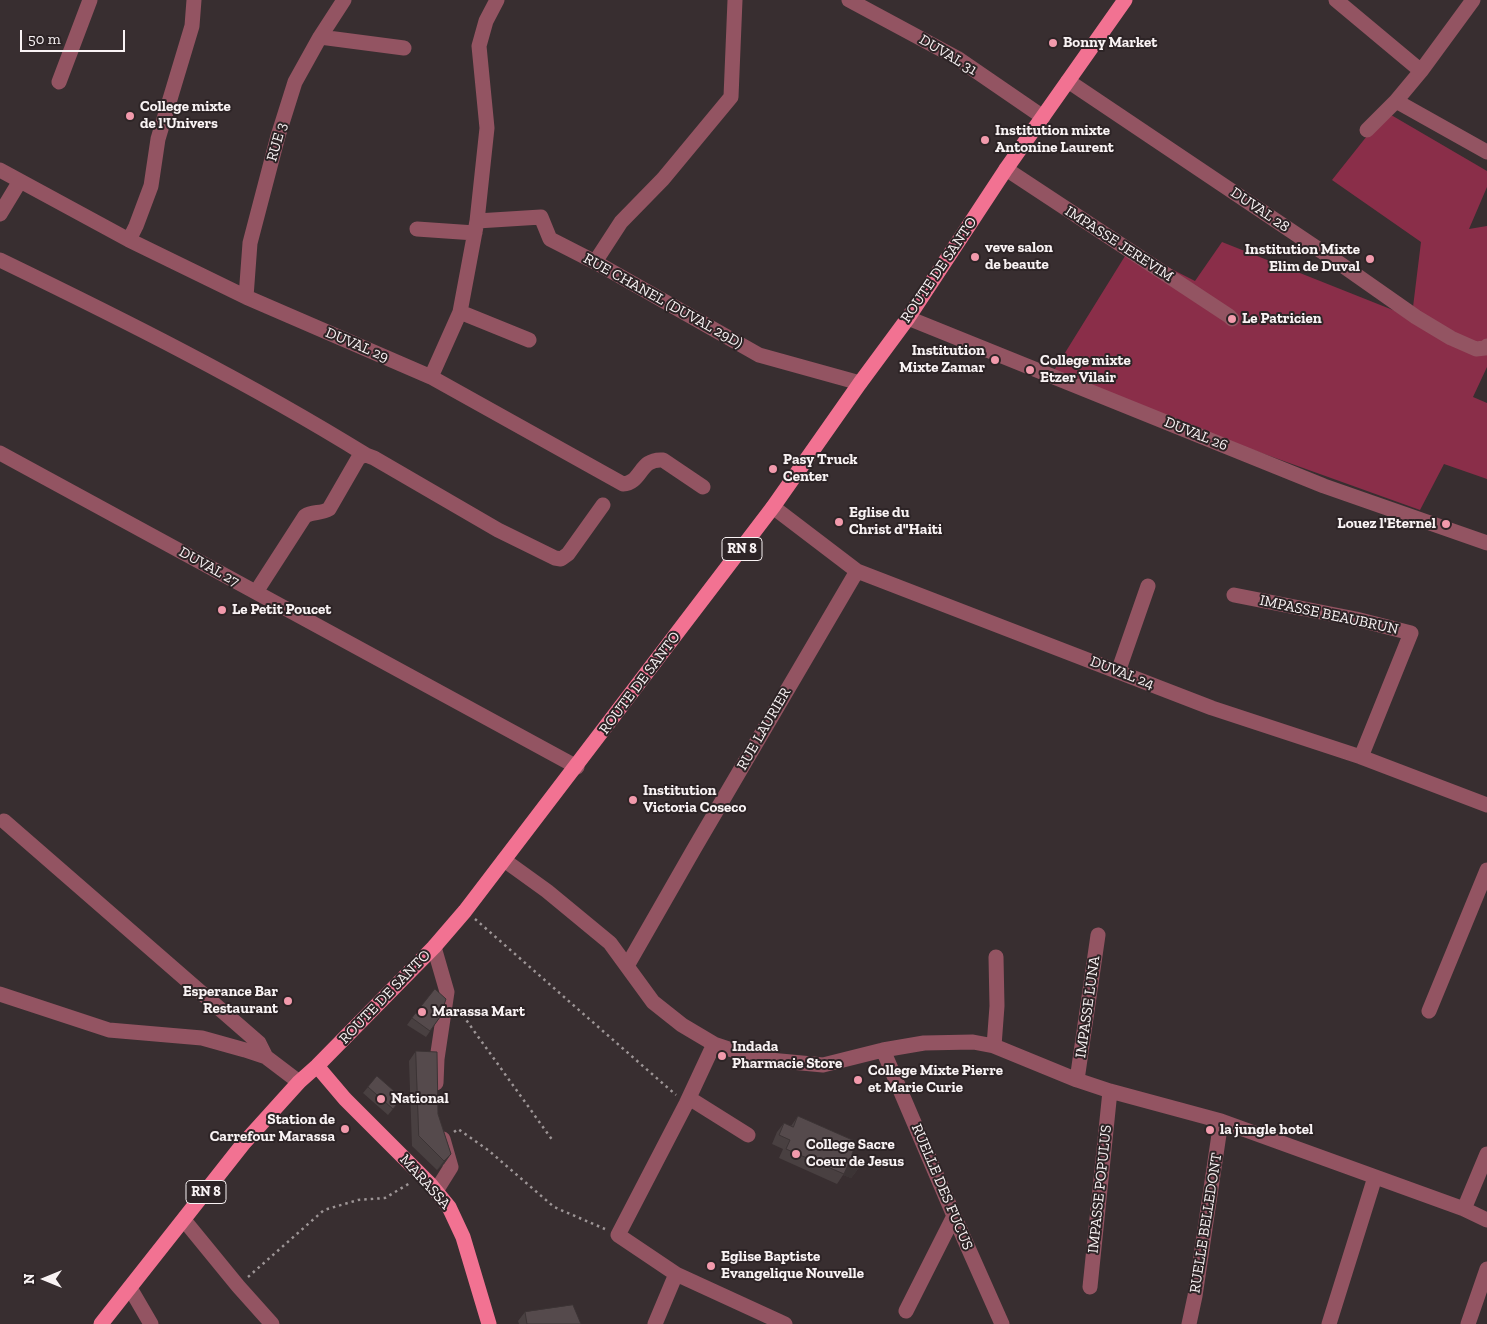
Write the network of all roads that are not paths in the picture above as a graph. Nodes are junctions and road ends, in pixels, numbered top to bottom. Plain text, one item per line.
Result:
1 (90, 0) edge
2 (194, 0) edge
3 (344, 0) edge
4 (497, 0) edge
5 (734, 0) edge
6 (849, 0) edge
7 (1125, 0) edge
8 (1336, 0) edge
9 (1473, 0) edge
10 (320, 37) junction
11 (404, 48) dead end
12 (1421, 71) junction
13 (1068, 81) junction
14 (59, 82) dead end
15 (1396, 100) junction
16 (1043, 117) junction
17 (1367, 130) dead end
18 (1487, 152) edge
19 (1006, 169) junction
20 (0, 170) edge
21 (20, 181) junction
22 (0, 214) edge
23 (476, 227) junction
24 (417, 229) dead end
25 (129, 240) junction
26 (0, 260) edge
27 (595, 262) junction
28 (246, 297) junction
29 (460, 312) junction
30 (908, 318) junction
31 (1232, 319) dead end
32 (529, 340) dead end
33 (1484, 348) edge
34 (430, 377) junction
35 (860, 383) junction
36 (0, 453) edge
37 (366, 455) junction
38 (703, 486) dead end
39 (603, 505) dead end
40 (773, 507) junction
41 (1487, 543) edge
42 (857, 571) junction
43 (1148, 586) dead end
44 (256, 592) junction
45 (1234, 595) dead end
46 (1118, 672) junction
47 (1360, 757) junction
48 (577, 767) junction
49 (1487, 805) edge
50 (4, 821) dead end
51 (504, 860) junction
52 (1487, 870) edge
53 (1098, 935) dead end
54 (434, 946) junction
55 (996, 957) dead end
56 (627, 966) junction
57 (0, 994) edge
58 (1429, 1011) dead end
59 (714, 1044) junction
60 (994, 1046) junction
61 (883, 1050) junction
62 (266, 1057) junction
63 (317, 1066) junction
64 (1078, 1080) junction
65 (299, 1082) junction
66 (1110, 1091) junction
67 (436, 1093) edge
68 (688, 1101) junction
69 (1221, 1121) junction
70 (441, 1132) edge
71 (748, 1135) dead end
72 (1487, 1154) edge
73 (1375, 1177) junction
74 (436, 1190) junction
75 (1464, 1209) junction
76 (954, 1216) junction
77 (184, 1220) junction
78 (1487, 1220) edge
79 (1487, 1269) edge
80 (676, 1274) junction
81 (1090, 1287) dead end
82 (130, 1288) junction
83 (906, 1311) dead end
84 (101, 1324) edge
85 (151, 1324) edge
86 (272, 1324) edge
87 (489, 1324) edge
88 (656, 1324) edge
89 (785, 1324) edge
90 (1002, 1324) edge
91 (1189, 1324) edge
92 (1329, 1324) edge
93 (1468, 1324) edge

1 - 14 street
2 - 25 street
3 - 10 street, RUE 3
4 - 23 street
5 - 27 street
6 - 16 street, DUVAL 31
7 - 13 main road, ROUTE DE SANTO / RN 8
8 - 12 street
9 - 12 street
10 - 11 street
10 - 28 street, RUE 3
12 - 15 street
13 - 16 main road, ROUTE DE SANTO / RN 8
13 - 33 street, DUVAL 28
15 - 17 street
15 - 18 street
16 - 19 main road, ROUTE DE SANTO / RN 8
19 - 30 main road, ROUTE DE SANTO / RN 8
19 - 31 street, IMPASSE JEREVIM
20 - 21 street, DUVAL 29
21 - 22 street
21 - 25 street, DUVAL 29
23 - 24 street
23 - 27 street, RUE CHANEL (DUVAL 29D)
23 - 29 street
25 - 28 street, DUVAL 29
26 - 37 street
27 - 35 street, RUE CHANEL (DUVAL 29D)
28 - 34 street, DUVAL 29
29 - 32 street
29 - 34 street
30 - 35 main road, ROUTE DE SANTO / RN 8
30 - 41 street, DUVAL 26
34 - 38 street, DUVAL 29
35 - 40 main road, ROUTE DE SANTO / RN 8
36 - 44 street, DUVAL 27
37 - 39 street
37 - 44 street
40 - 42 street, DUVAL 24
40 - 48 main road, ROUTE DE SANTO / RN 8
42 - 46 street, DUVAL 24
42 - 56 street, RUE LAURIER
43 - 46 street
44 - 48 street, DUVAL 27
45 - 47 street, IMPASSE BEAUBRUN
46 - 47 street, DUVAL 24
47 - 49 street, DUVAL 24
48 - 51 main road, ROUTE DE SANTO / RN 8
50 - 62 street
51 - 54 main road, ROUTE DE SANTO / RN 8
51 - 56 street
52 - 58 street
53 - 64 street, IMPASSE LUNA
54 - 63 main road, ROUTE DE SANTO / RN 8
54 - 67 street
55 - 60 street
56 - 59 street
57 - 62 street
59 - 61 street
59 - 68 street
60 - 61 street
60 - 64 street
61 - 76 street, RUELLE DES FUCUS
62 - 65 street
63 - 65 main road, ROUTE DE SANTO / RN 8
63 - 74 main road, MARASSA
64 - 66 street
65 - 77 main road, ROUTE DE SANTO / RN 8
66 - 69 street
66 - 81 street, IMPASSE POPULUS
68 - 71 street
68 - 80 street
69 - 73 street
69 - 91 street, RUELLE BELLEDONT
70 - 74 street
72 - 75 street
73 - 75 street
73 - 92 street
74 - 87 main road, MARASSA
75 - 78 street
76 - 83 street
76 - 90 street, RUELLE DES FUCUS
77 - 82 main road, ROUTE DE SANTO / RN 8
77 - 86 street
79 - 93 street
80 - 88 street
80 - 89 street
82 - 84 main road, ROUTE DE SANTO / RN 8
82 - 85 street

